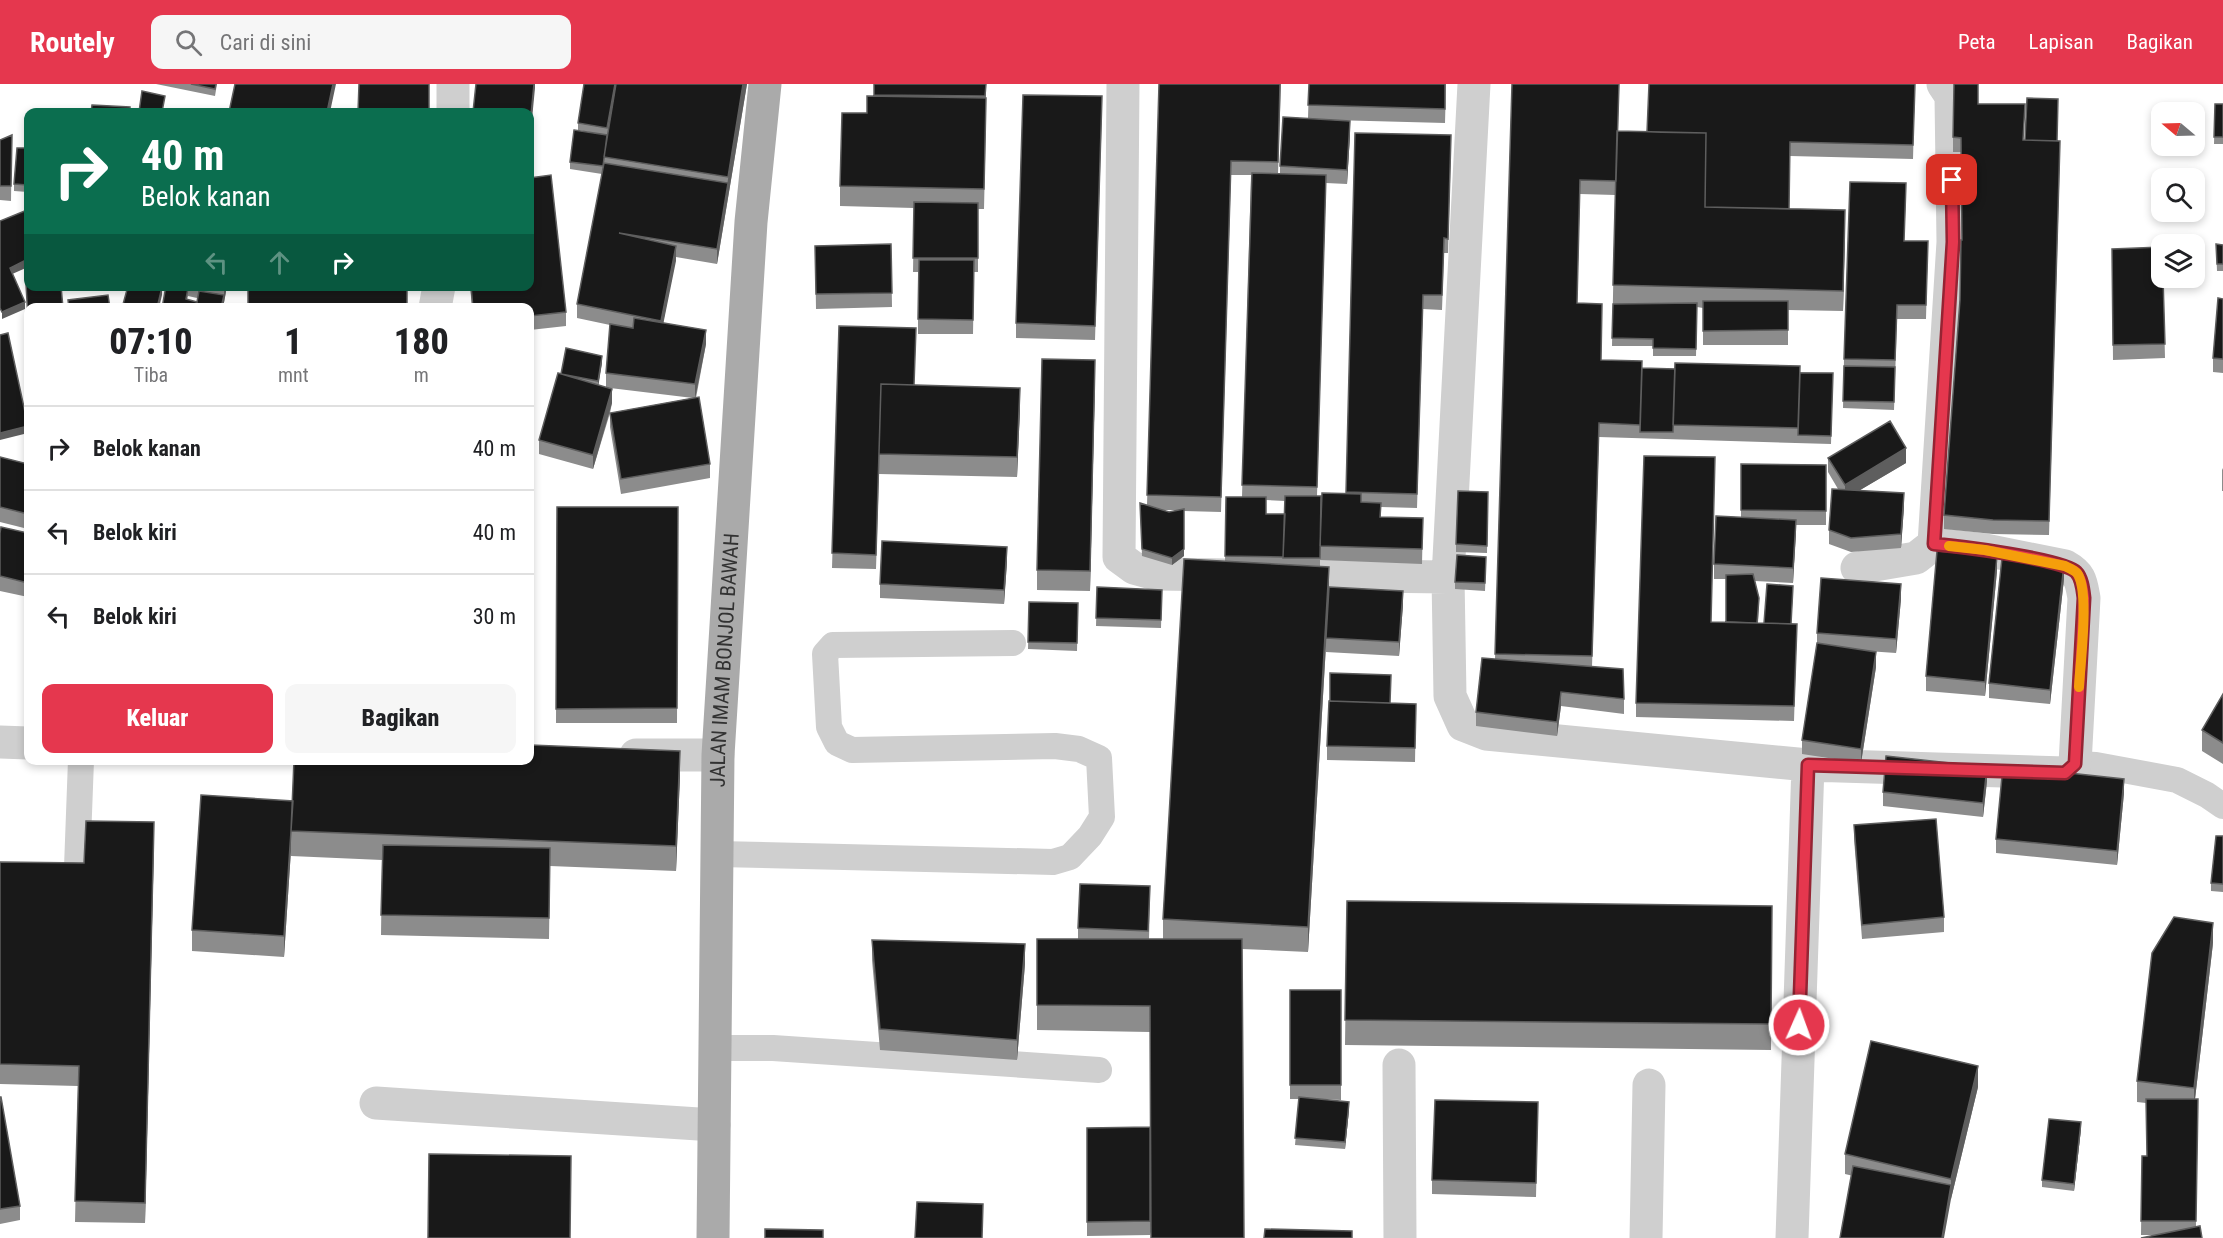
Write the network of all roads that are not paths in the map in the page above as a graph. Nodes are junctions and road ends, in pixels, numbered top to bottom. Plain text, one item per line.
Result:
1 (453, 84) edge
2 (765, 84) edge
3 (1123, 84) edge
4 (1474, 84) edge
5 (1943, 84) edge
6 (453, 108) edge
7 (1934, 544) junction
8 (1857, 568) dead end
9 (1448, 577) junction
10 (1013, 643) dead end
11 (0, 742) edge
12 (24, 743) edge
13 (612, 754) edge
14 (718, 755) junction
15 (81, 765) edge
16 (1808, 765) junction
17 (2086, 765) junction
18 (2223, 806) edge
19 (718, 854) junction
20 (77, 867) edge
21 (715, 1048) junction
22 (1399, 1065) dead end
23 (1099, 1070) dead end
24 (1649, 1085) dead end
25 (376, 1103) dead end
26 (714, 1125) junction
27 (713, 1238) edge
28 (1400, 1238) edge
29 (1646, 1238) edge
30 (1792, 1238) edge

1 - 6 street
2 - 14 main road, JALAN IMAM BONJOL BAWAH
3 - 9 street
4 - 9 street
5 - 7 street
7 - 8 street
7 - 17 street
9 - 16 street
10 - 19 lane
11 - 12 street
13 - 14 street
14 - 19 main road, JALAN IMAM BONJOL BAWAH
15 - 20 lane
16 - 17 street
16 - 30 street
17 - 18 lane
19 - 21 main road, JALAN IMAM BONJOL BAWAH
21 - 23 lane
21 - 26 main road, JALAN IMAM BONJOL BAWAH
22 - 28 street
24 - 29 street
25 - 26 street
26 - 27 main road, JALAN IMAM BONJOL BAWAH

